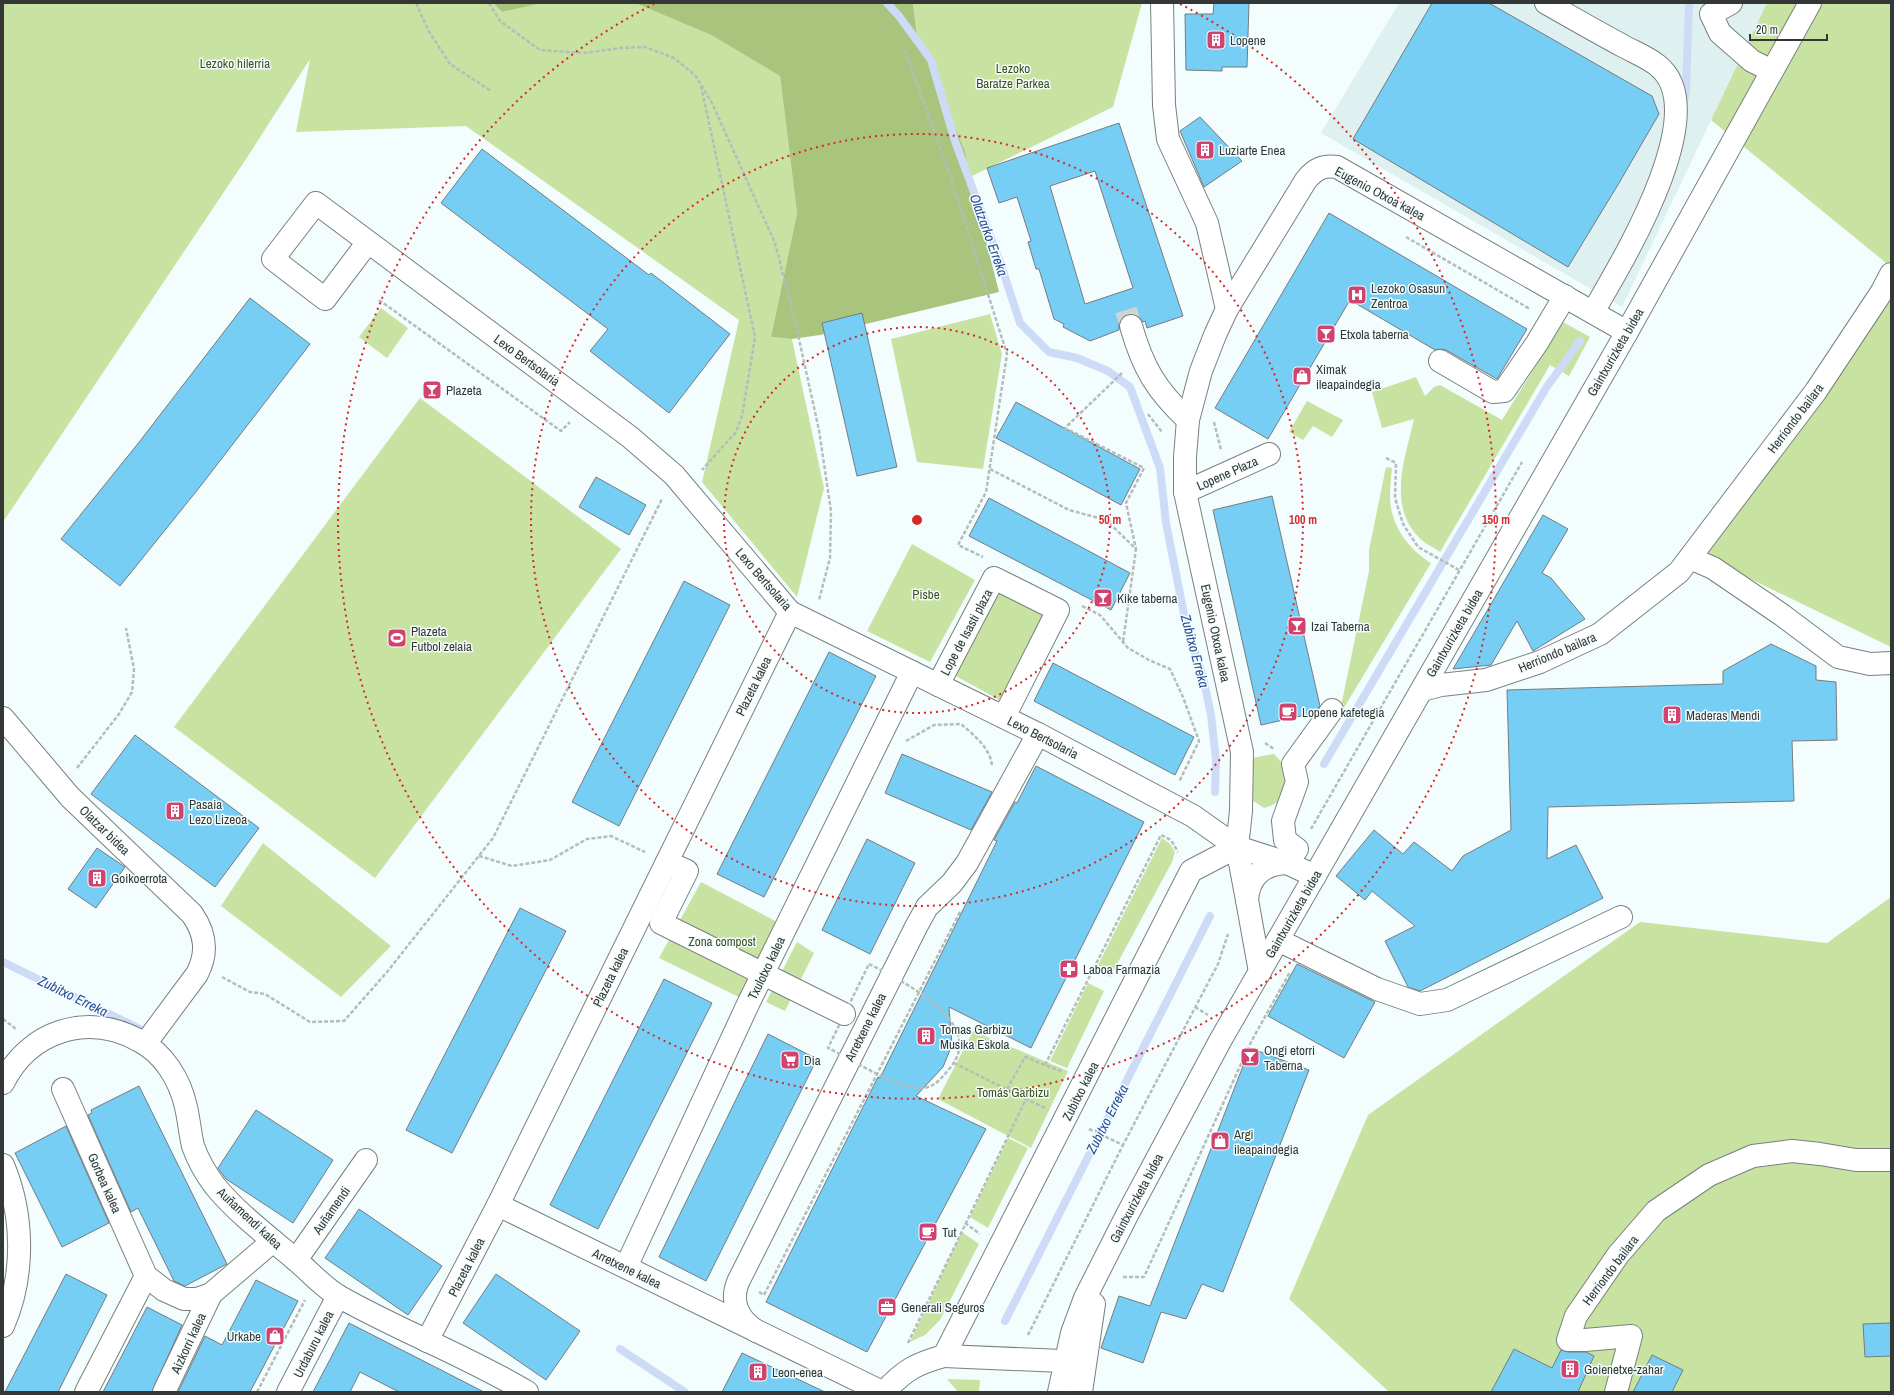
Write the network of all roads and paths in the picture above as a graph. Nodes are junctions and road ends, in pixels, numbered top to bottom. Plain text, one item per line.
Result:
1 (416, 3) edge
2 (489, 3) edge
3 (1162, 3) edge
4 (1546, 3) edge
5 (1731, 3) edge
6 (1810, 3) edge
7 (905, 50) dead end
8 (1772, 71) junction
9 (700, 84) junction
10 (491, 91) dead end
11 (1404, 236) dead end
12 (368, 242) dead end
13 (1891, 274) edge
14 (379, 300) dead end
15 (1560, 304) junction
16 (1227, 308) junction
17 (1593, 312) junction
18 (1131, 326) tunnel mouth
19 (1627, 332) junction
20 (1440, 361) dead end
21 (1125, 370) dead end
22 (1147, 411) dead end
23 (1212, 415) dead end
24 (571, 420) dead end
25 (1188, 420) junction
26 (1166, 438) dead end
27 (1269, 454) dead end
28 (1525, 456) dead end
29 (1386, 458) dead end
30 (990, 468) junction
31 (1226, 473) junction
32 (680, 482) junction
33 (1185, 492) junction
34 (1136, 549) junction
35 (1690, 558) junction
36 (986, 559) dead end
37 (1459, 570) junction
38 (1058, 610) junction
39 (790, 612) junction
40 (813, 624) junction
41 (126, 628) dead end
42 (1123, 642) junction
43 (1891, 663) edge
44 (912, 672) junction
45 (938, 685) junction
46 (1422, 690) junction
47 (1332, 710) dead end
48 (1004, 717) junction
49 (3, 718) edge
50 (1038, 734) junction
51 (902, 746) dead end
52 (992, 773) dead end
53 (1177, 785) dead end
54 (63, 787) junction
55 (1237, 847) junction
56 (479, 856) junction
57 (1292, 856) junction
58 (1176, 858) dead end
59 (667, 862) junction
60 (1315, 876) junction
61 (1249, 910) junction
62 (1621, 917) dead end
63 (1282, 932) junction
64 (1260, 972) junction
65 (763, 975) junction
66 (221, 976) dead end
67 (922, 996) dead end
68 (844, 1014) dead end
69 (1252, 1040) dead end
70 (145, 1044) junction
71 (954, 1063) junction
72 (1045, 1065) junction
73 (1067, 1074) dead end
74 (881, 1075) dead end
75 (3, 1083) edge
76 (63, 1089) dead end
77 (1007, 1089) junction
78 (1026, 1100) junction
79 (1050, 1110) dead end
80 (1089, 1129) dead end
81 (1116, 1142) dead end
82 (1123, 1145) dead end
83 (366, 1160) dead end
84 (1891, 1160) edge
85 (3, 1165) edge
86 (498, 1205) junction
87 (965, 1223) junction
88 (985, 1238) dead end
89 (273, 1241) junction
90 (296, 1260) junction
91 (626, 1267) junction
92 (1110, 1271) junction
93 (146, 1276) junction
94 (330, 1289) junction
95 (211, 1294) junction
96 (3, 1326) edge
97 (756, 1331) junction
98 (1088, 1335) junction
99 (1027, 1338) dead end
100 (427, 1341) junction
101 (905, 1349) dead end
102 (944, 1356) junction
103 (1065, 1359) junction
104 (86, 1392) edge
105 (164, 1392) edge
106 (257, 1392) edge
107 (288, 1392) edge
108 (527, 1392) edge
109 (883, 1392) edge
110 (1059, 1392) edge
111 (1081, 1392) edge
112 (1616, 1392) edge

1 - 10 path
2 - 9 path
3 - 16 street
4 - 17 street
5 - 8 street
6 - 8 street, Gaintxurizketa bidea
7 - 30 path
8 - 19 street, Gaintxurizketa bidea
9 - 32 path
9 - 40 path
11 - 15 path
12 - 32 street, Lexo Bertsolaria
13 - 35 street, Herriondo bailara
14 - 24 path
15 - 16 street, Eugenio Otxoa kalea
15 - 17 street, Eugenio Otxoa kalea
15 - 20 street
16 - 25 street, Eugenio Otxoa kalea
17 - 19 street, Eugenio Otxoa kalea
18 - 25 street
19 - 46 street, Gaintxurizketa bidea
21 - 34 path
22 - 26 path
23 - 31 path
25 - 33 street, Eugenio Otxoa kalea
27 - 31 street, Lopene Plaza
28 - 37 path
29 - 37 path
30 - 34 path
30 - 36 path
31 - 33 street, Lopene Plaza
32 - 39 street, Lexo Bertsolaria
32 - 56 path
33 - 55 street, Eugenio Otxoa kalea
34 - 42 path
35 - 43 street
35 - 46 street, Herriondo bailara
37 - 57 path
38 - 42 path
38 - 45 street, Lope de Isasti plaza
38 - 48 street
39 - 40 street, Lexo Bertsolaria
39 - 59 street, Plazeta kalea
40 - 44 street, Lexo Bertsolaria
41 - 54 path
42 - 53 path
44 - 45 street, Lexo Bertsolaria
44 - 65 street, Txulotxo kalea
45 - 48 street, Lexo Bertsolaria
46 - 60 street, Gaintxurizketa bidea
47 - 57 street
48 - 50 street, Lexo Bertsolaria
49 - 54 street, Olatzar bidea
50 - 55 street, Lexo Bertsolaria
50 - 97 street, Arretxene kalea
51 - 52 path
54 - 70 street, Olatzar bidea
55 - 57 street, Lexo Bertsolaria
55 - 61 street, Eugenio Otxoa kalea
55 - 102 street, Zubitxo kalea
56 - 59 path
56 - 66 path
57 - 60 street, Lexo Bertsolaria
57 - 61 street
58 - 72 path
59 - 65 street
59 - 86 street, Plazeta kalea
60 - 63 street, Gaintxurizketa bidea
61 - 63 street
61 - 64 street, Eugenio Otxoa kalea
62 - 63 street
63 - 64 street, Gaintxurizketa bidea
64 - 92 street, Gaintxurizketa bidea
65 - 68 street
65 - 91 street, Txulotxo kalea
67 - 71 path
69 - 92 path
70 - 75 street, Auñamendi kalea
70 - 89 street, Auñamendi kalea
71 - 74 path
71 - 77 path
72 - 73 path
72 - 77 path
76 - 93 street, Gorbea kalea
77 - 78 path
78 - 79 path
78 - 87 path
80 - 81 path
82 - 99 path
83 - 90 street, Auñamendi
84 - 112 street, Herriondo bailara
85 - 96 street
86 - 91 street, Arretxene kalea
86 - 100 street, Plazeta kalea
87 - 88 path
87 - 101 path
89 - 90 street, Auñamendi kalea
89 - 95 street, Gorbea kalea
90 - 94 street, Auñamendi kalea
91 - 97 street, Arretxene kalea
92 - 98 street
92 - 103 street, Gaintxurizketa bidea
93 - 95 street, Gorbea kalea
93 - 104 street
94 - 100 street, Auñamendi kalea
94 - 106 path
94 - 107 street, Urdaburu kalea
95 - 105 street, Aizkorri kalea
97 - 109 street, Arretxene kalea
98 - 103 street
98 - 111 street
100 - 108 street, Auñamendi kalea
102 - 103 street
102 - 109 street
103 - 110 street, Gaintxurizketa bidea

